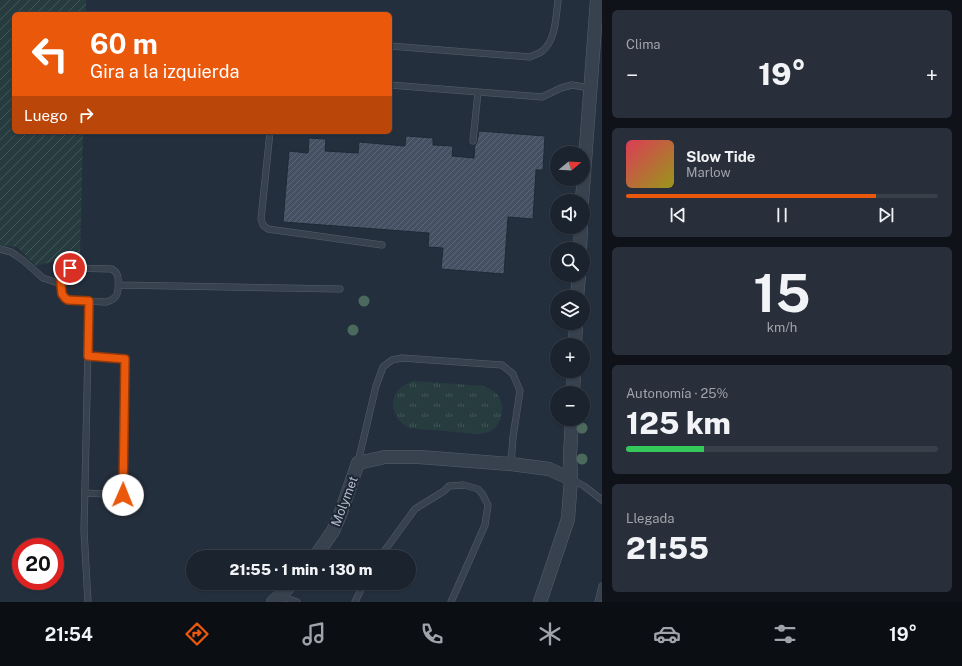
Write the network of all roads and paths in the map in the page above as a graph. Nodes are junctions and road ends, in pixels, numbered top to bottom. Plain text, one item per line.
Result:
1 (558, 0) edge
2 (597, 0) edge
3 (392, 46) edge
4 (392, 85) edge
5 (590, 88) junction
6 (478, 92) junction
7 (270, 134) edge
8 (473, 141) dead end
9 (582, 194) edge
10 (382, 245) dead end
11 (0, 249) edge
12 (61, 284) junction
13 (118, 286) junction
14 (340, 289) dead end
15 (89, 301) junction
16 (88, 356) junction
17 (572, 426) edge
18 (358, 463) junction
19 (512, 464) junction
20 (571, 479) junction
21 (85, 493) junction
22 (602, 500) edge
23 (320, 550) edge
24 (385, 550) edge
25 (602, 586) edge
26 (285, 590) edge
27 (361, 590) edge
28 (276, 599) edge
29 (88, 602) edge
30 (298, 602) edge
31 (355, 602) edge
32 (451, 602) edge
33 (540, 602) edge
34 (598, 602) edge

1 - 3 lane
2 - 5 street
4 - 6 lane
5 - 6 lane
5 - 9 street
6 - 8 lane
7 - 10 lane
11 - 12 lane
12 - 13 lane
12 - 15 lane
13 - 14 lane
13 - 15 lane
15 - 16 lane
16 - 21 lane
16 - 21 lane
17 - 20 street
18 - 19 street
18 - 19 lane
18 - 23 street, Molymet
19 - 20 street
20 - 22 lane
20 - 33 street
21 - 29 lane
24 - 32 lane
25 - 34 lane
26 - 28 street
27 - 31 lane
28 - 30 lane

